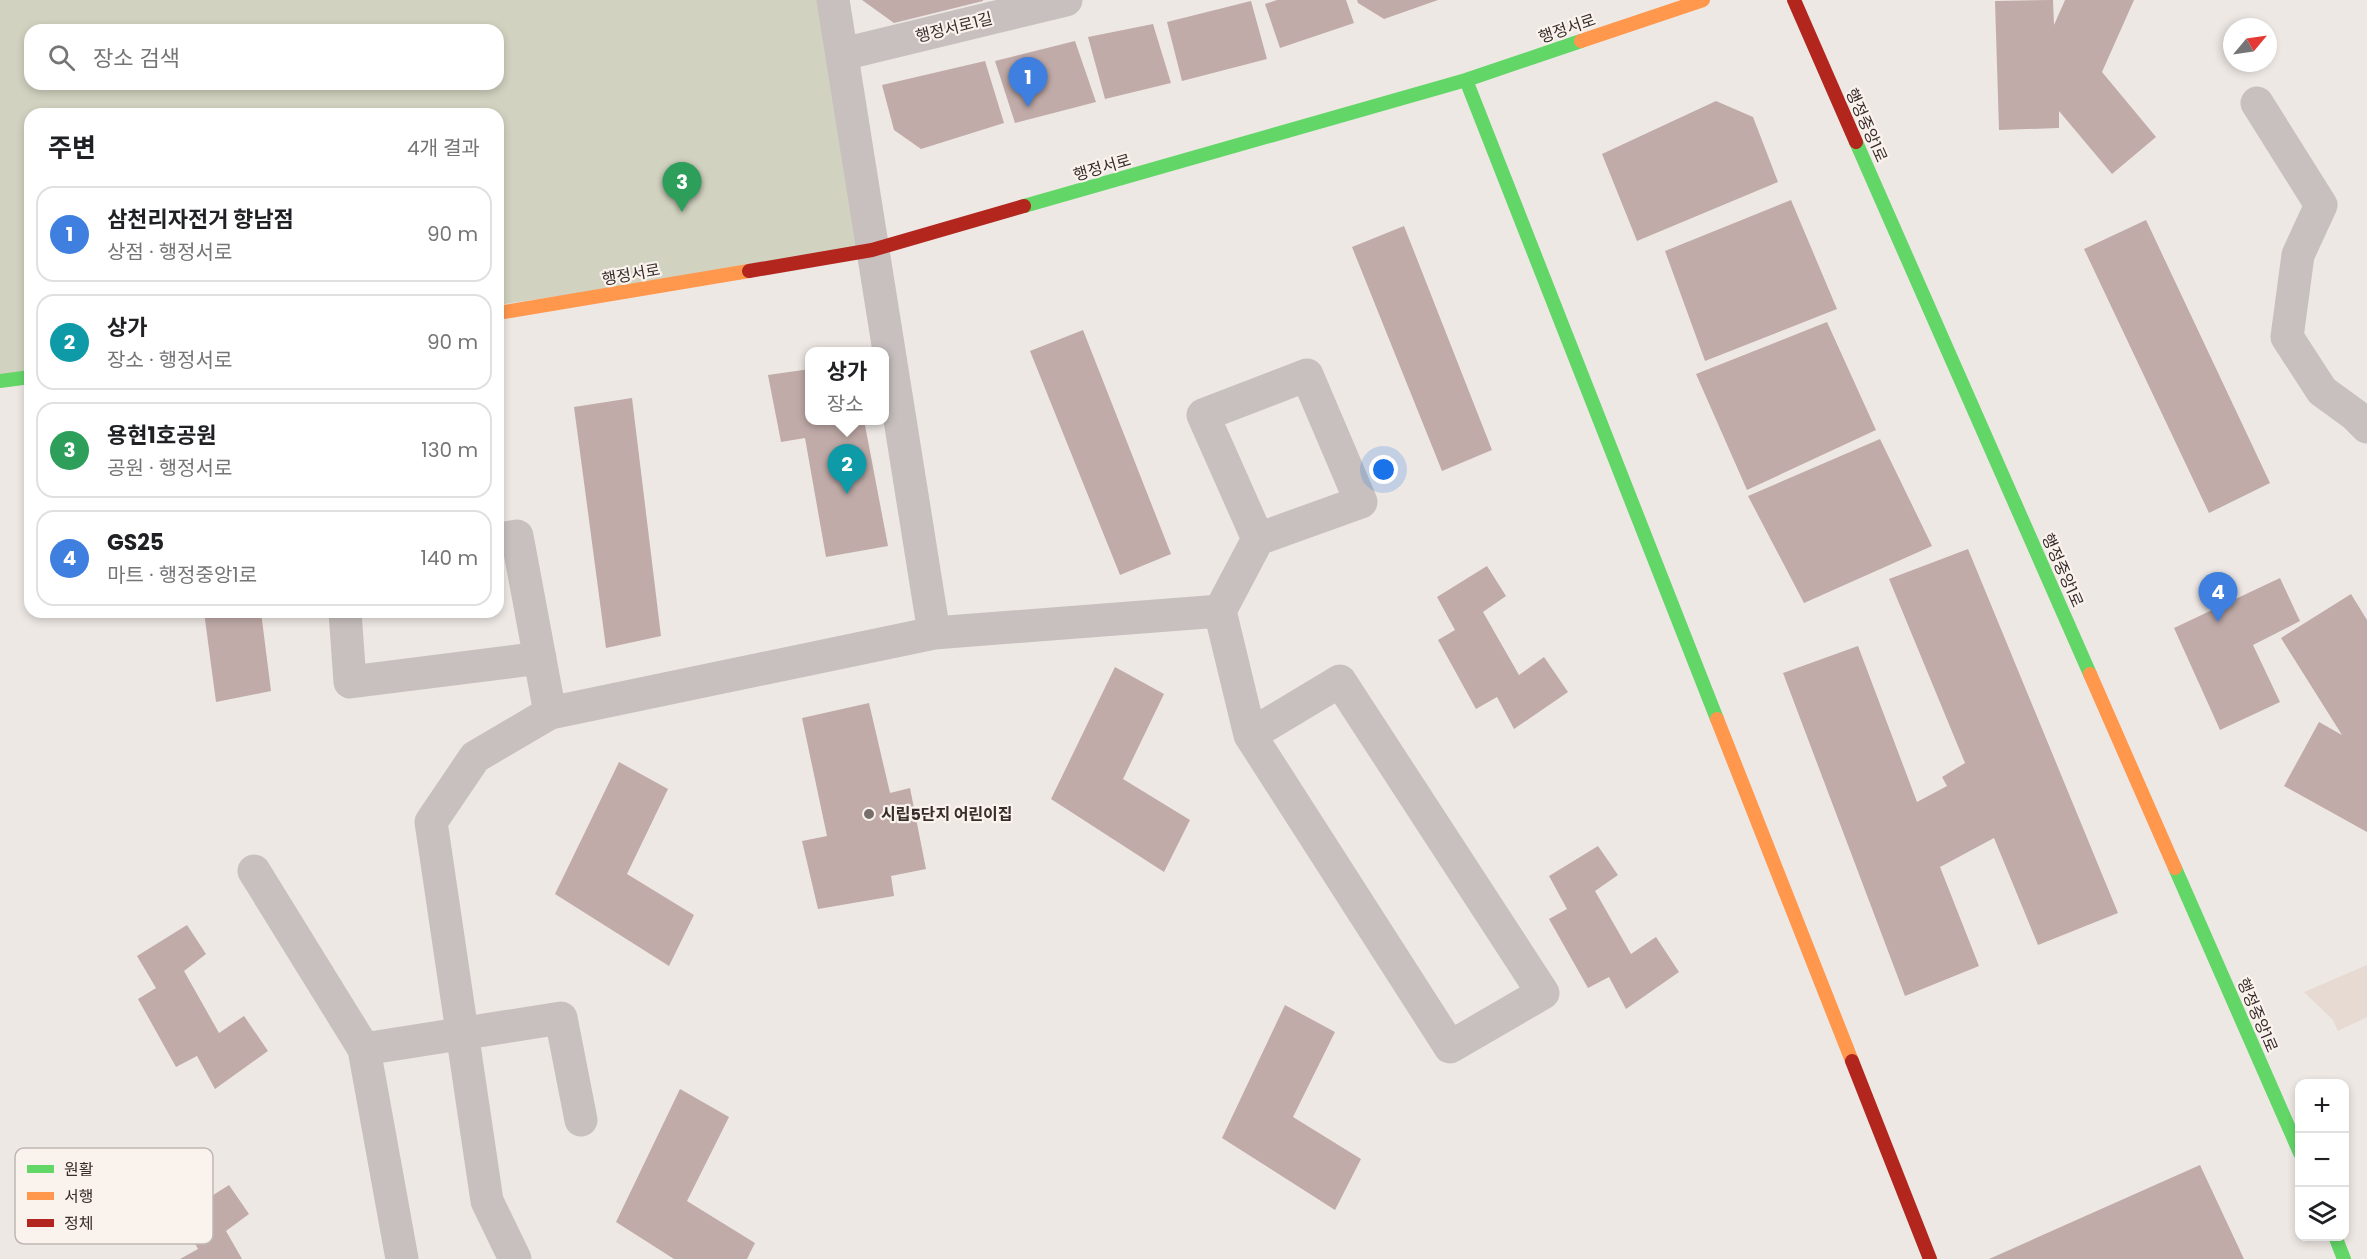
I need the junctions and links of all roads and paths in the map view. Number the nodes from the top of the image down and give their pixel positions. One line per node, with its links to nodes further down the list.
1 (833, 0): 5 (street)
2 (1066, 0): 5 (street, 행정서로1길)
3 (1703, 0): 6 (street, 행정서로)
4 (1794, 0): 27 (street, 행정중앙1로)
5 (843, 54): 8 (street)
6 (1466, 80): 8 (street, 행정서로); 31 (street)
7 (2257, 103): 14 (street)
8 (872, 250): 9 (street, 행정서로); 10 (street)
9 (504, 312)
10 (888, 347)
11 (889, 355): 19 (street)
12 (24, 378): 13 (street)
13 (0, 381)
14 (2367, 427)
15 (504, 538): 20 (street)
16 (1258, 539): 16 (street); 17 (street)
17 (1220, 612): 19 (street); 22 (street)
18 (345, 618): 20 (street)
19 (934, 633): 21 (street)
20 (540, 658): 21 (street)
21 (550, 712): 24 (street)
22 (1250, 735): 22 (street)
23 (254, 870): 25 (street)
24 (462, 1035): 25 (street); 26 (street); 30 (street)
25 (364, 1049): 29 (street)
26 (581, 1120)
27 (2295, 1142)
28 (2337, 1241): 32 (street)
29 (402, 1259)
30 (515, 1259)
31 (1930, 1259)
32 (2344, 1259)

